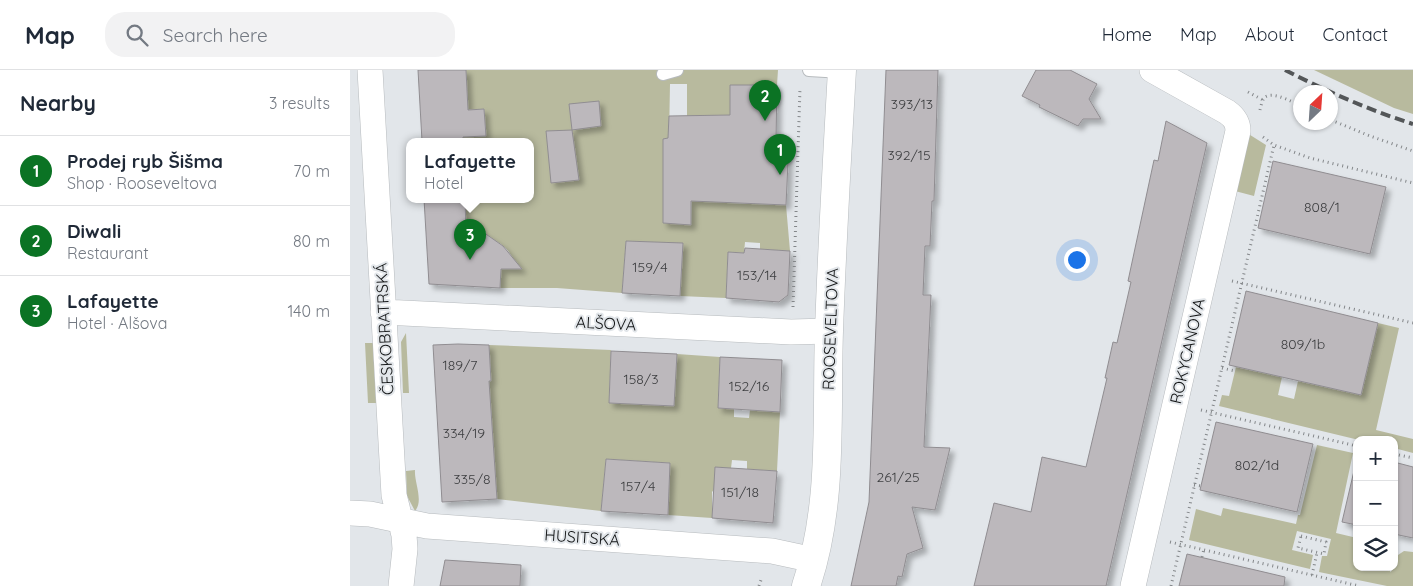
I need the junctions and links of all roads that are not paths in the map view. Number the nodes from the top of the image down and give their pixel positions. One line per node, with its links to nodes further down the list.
1 (370, 70): 7 (street, ČESKOBRATRSKÁ)
2 (677, 70): 5 (lane)
3 (1152, 70): 14 (street, ROKYCANOVA)
4 (842, 71): 6 (lane); 8 (street, ROOSEVELTOVA)
5 (663, 74)
6 (805, 75)
7 (383, 312): 8 (street, ALŠOVA); 10 (street, ČESKOBRATRSKÁ)
8 (829, 331): 11 (street, ROOSEVELTOVA)
9 (350, 512): 10 (street, HUSITSKÁ)
10 (399, 520): 11 (street, HUSITSKÁ); 12 (street, ČESKOBRATRSKÁ)
11 (814, 560): 13 (street, ROOSEVELTOVA)
12 (401, 586)
13 (806, 586)
14 (1133, 586)

